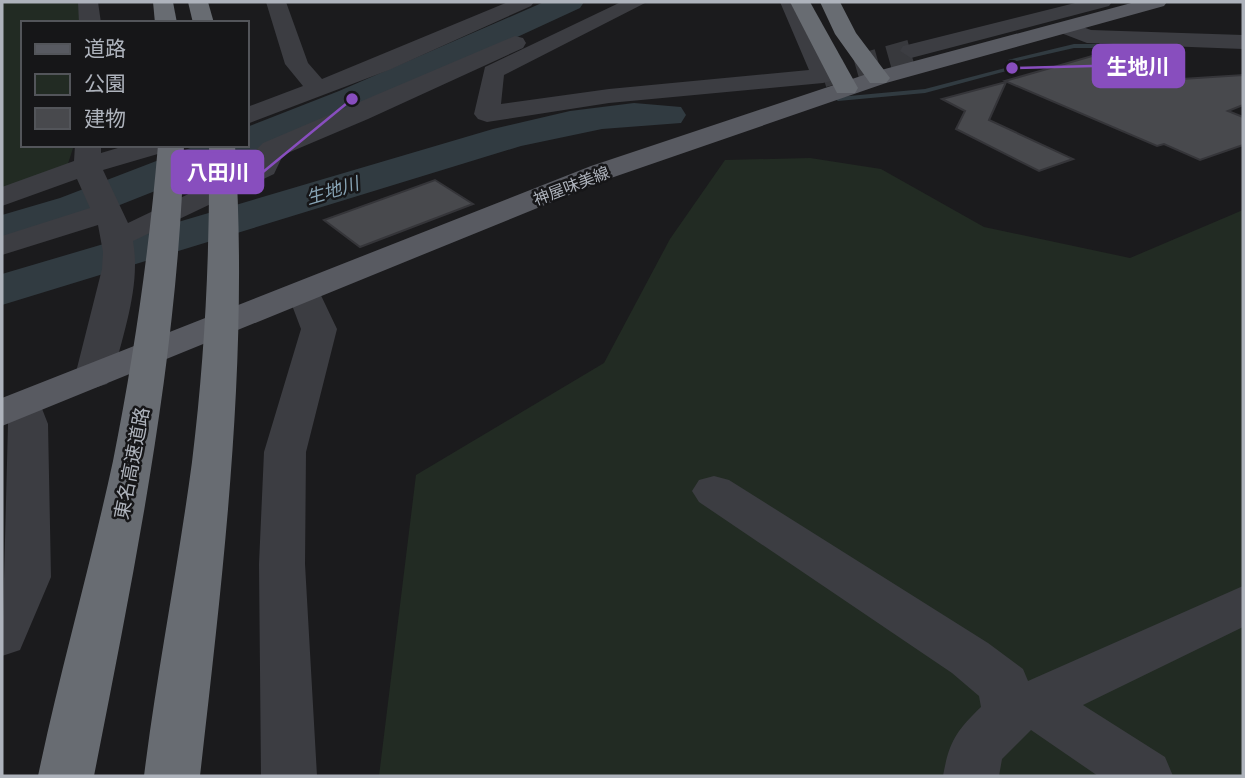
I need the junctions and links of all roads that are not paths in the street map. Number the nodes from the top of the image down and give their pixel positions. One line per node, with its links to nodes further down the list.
1 (88, 2): 13 (street)
2 (163, 2): 14 (highway)
3 (198, 2): 15 (highway)
4 (276, 2): 21 (street)
5 (524, 2): 21 (street)
6 (606, 2): 28 (street)
7 (637, 2): 8 (street)
8 (790, 2)
9 (800, 2): 20 (highway)
10 (830, 2): 19 (highway)
11 (1157, 2): 12 (main road, 神屋味美線)
12 (1111, 5): 16 (main road, 神屋味美線); 18 (street)
13 (90, 21)
14 (166, 21)
15 (203, 21)
16 (1069, 28): 17 (street); 19 (main road, 神屋味美線)
17 (1243, 42)
18 (911, 51)
19 (878, 78): 20 (main road, 神屋味美線)
20 (846, 88): 30 (main road, 神屋味美線)
21 (318, 90): 22 (street)
22 (248, 116)
23 (145, 147): 26 (street)
24 (171, 147): 37 (highway, 東名高速道路)
25 (222, 147): 38 (highway)
26 (87, 156): 27 (street); 28 (street)
27 (2, 197)
28 (111, 225): 29 (street); 31 (street)
29 (2, 247)
30 (304, 292): 31 (main road, 神屋味美線); 39 (street)
31 (94, 376): 32 (main road, 神屋味美線)
32 (12, 409): 35 (street)
33 (714, 491): 36 (street)
34 (1243, 605): 36 (street)
35 (2, 635)
36 (1021, 709): 40 (street); 41 (street)
37 (66, 776)
38 (172, 776)
39 (289, 776)
40 (971, 776)
41 (1145, 776)

